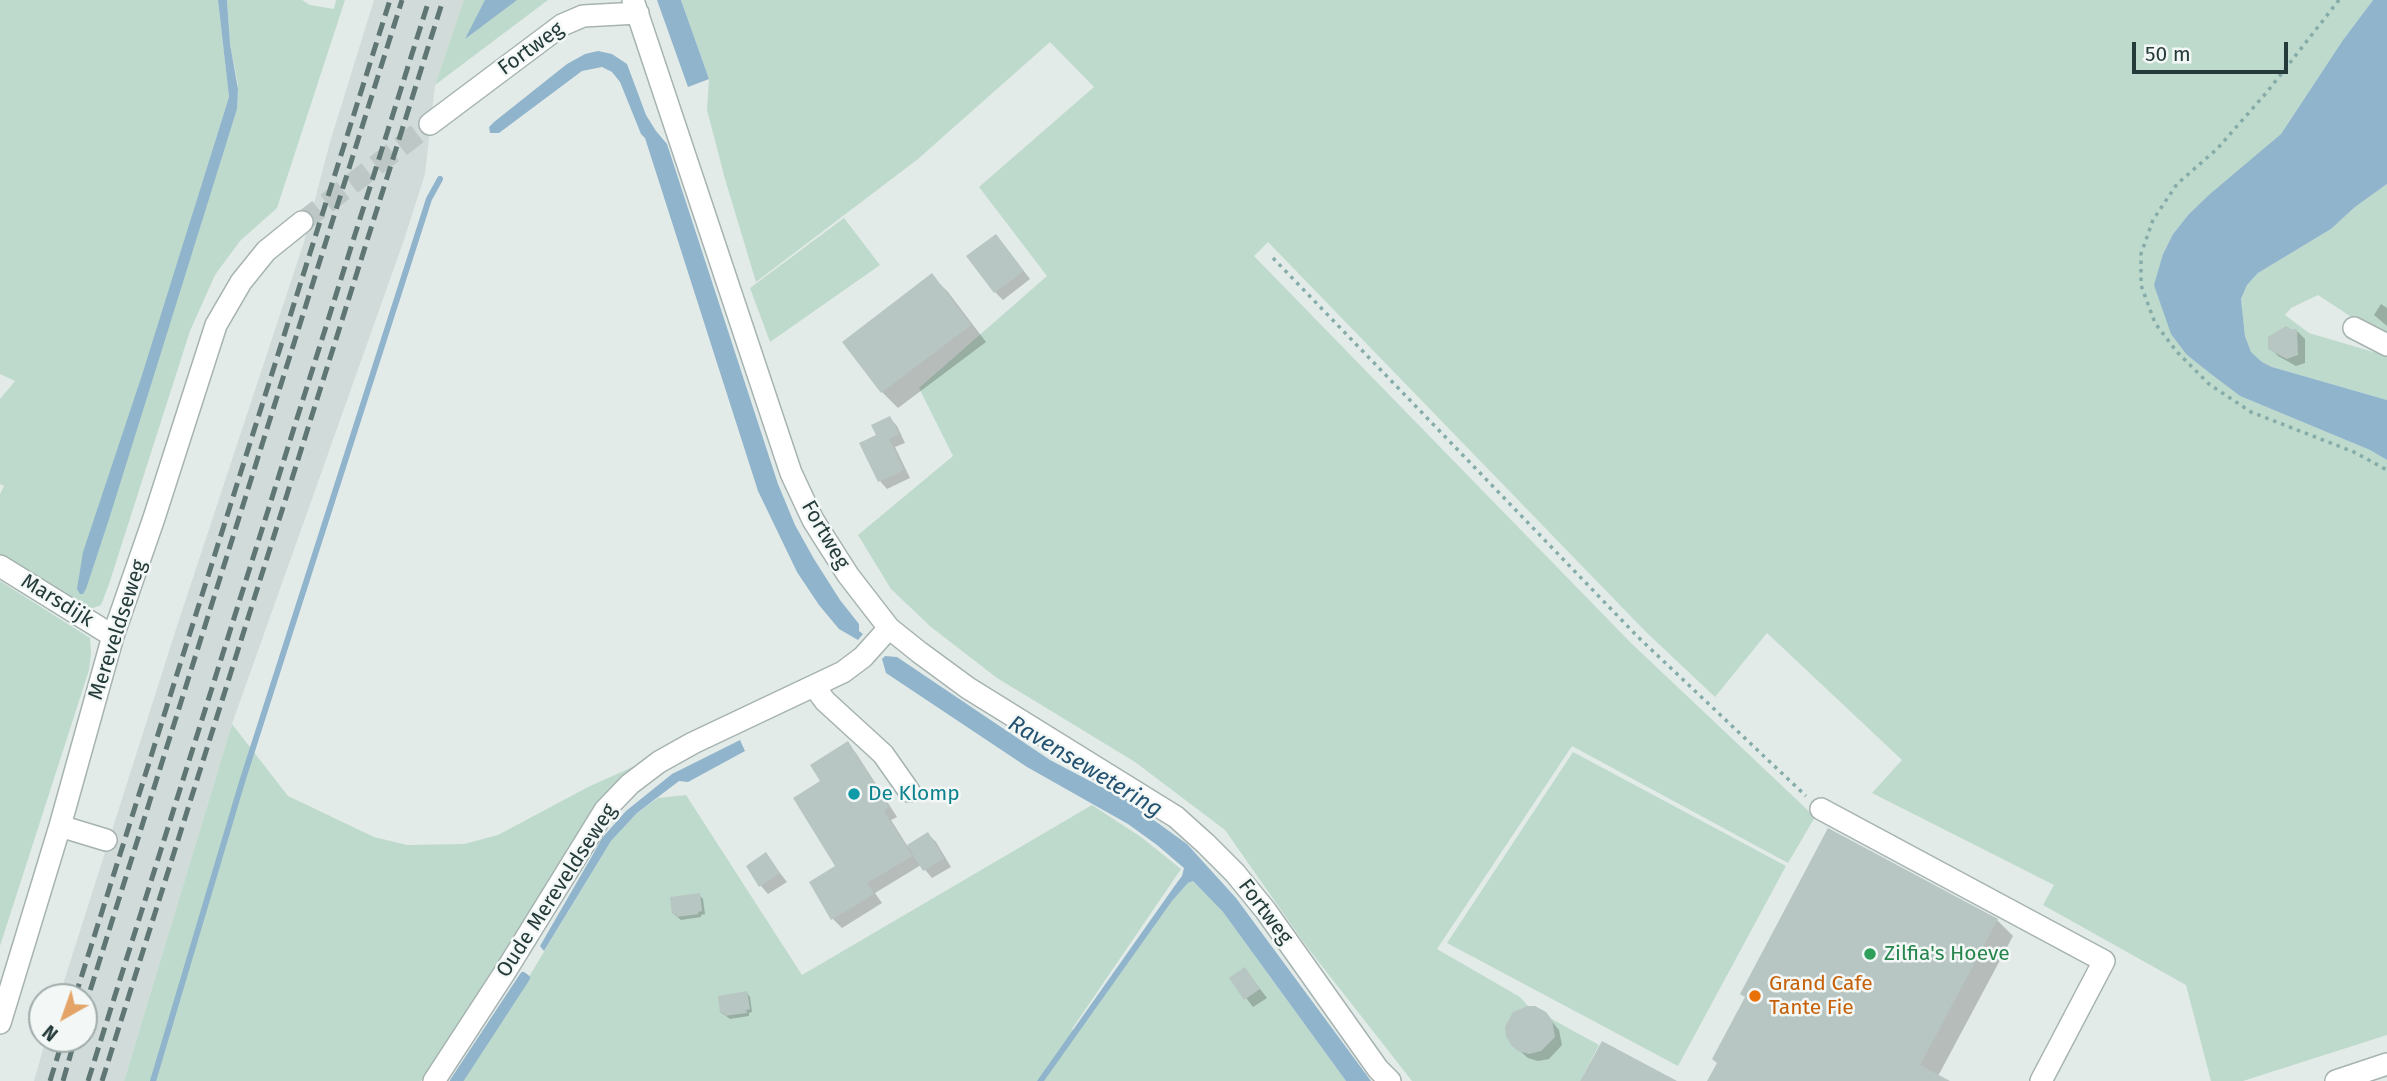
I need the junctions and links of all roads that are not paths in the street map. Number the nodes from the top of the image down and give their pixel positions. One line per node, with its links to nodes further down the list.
1 (636, 7): 2 (street, Fortweg); 7 (street, Fortweg)
2 (430, 124)
3 (302, 222): 8 (street, Mereveldseweg)
4 (2354, 328): 5 (street)
5 (2387, 345)
6 (0, 566): 8 (street, Marsdijk)
7 (889, 628): 9 (street, Oude Mereveldseweg); 17 (street, Fortweg)
8 (113, 636): 12 (street, Mereveldseweg)
9 (814, 685): 10 (street); 16 (street, Oude Mereveldseweg)
10 (909, 791)
11 (1821, 809): 18 (street)
12 (60, 827): 13 (street); 14 (street, Mereveldseweg)
13 (106, 840)
14 (0, 1023)
15 (2387, 1064): 19 (street)
16 (434, 1081)
17 (1390, 1081)
18 (2041, 1081)
19 (2336, 1081)

